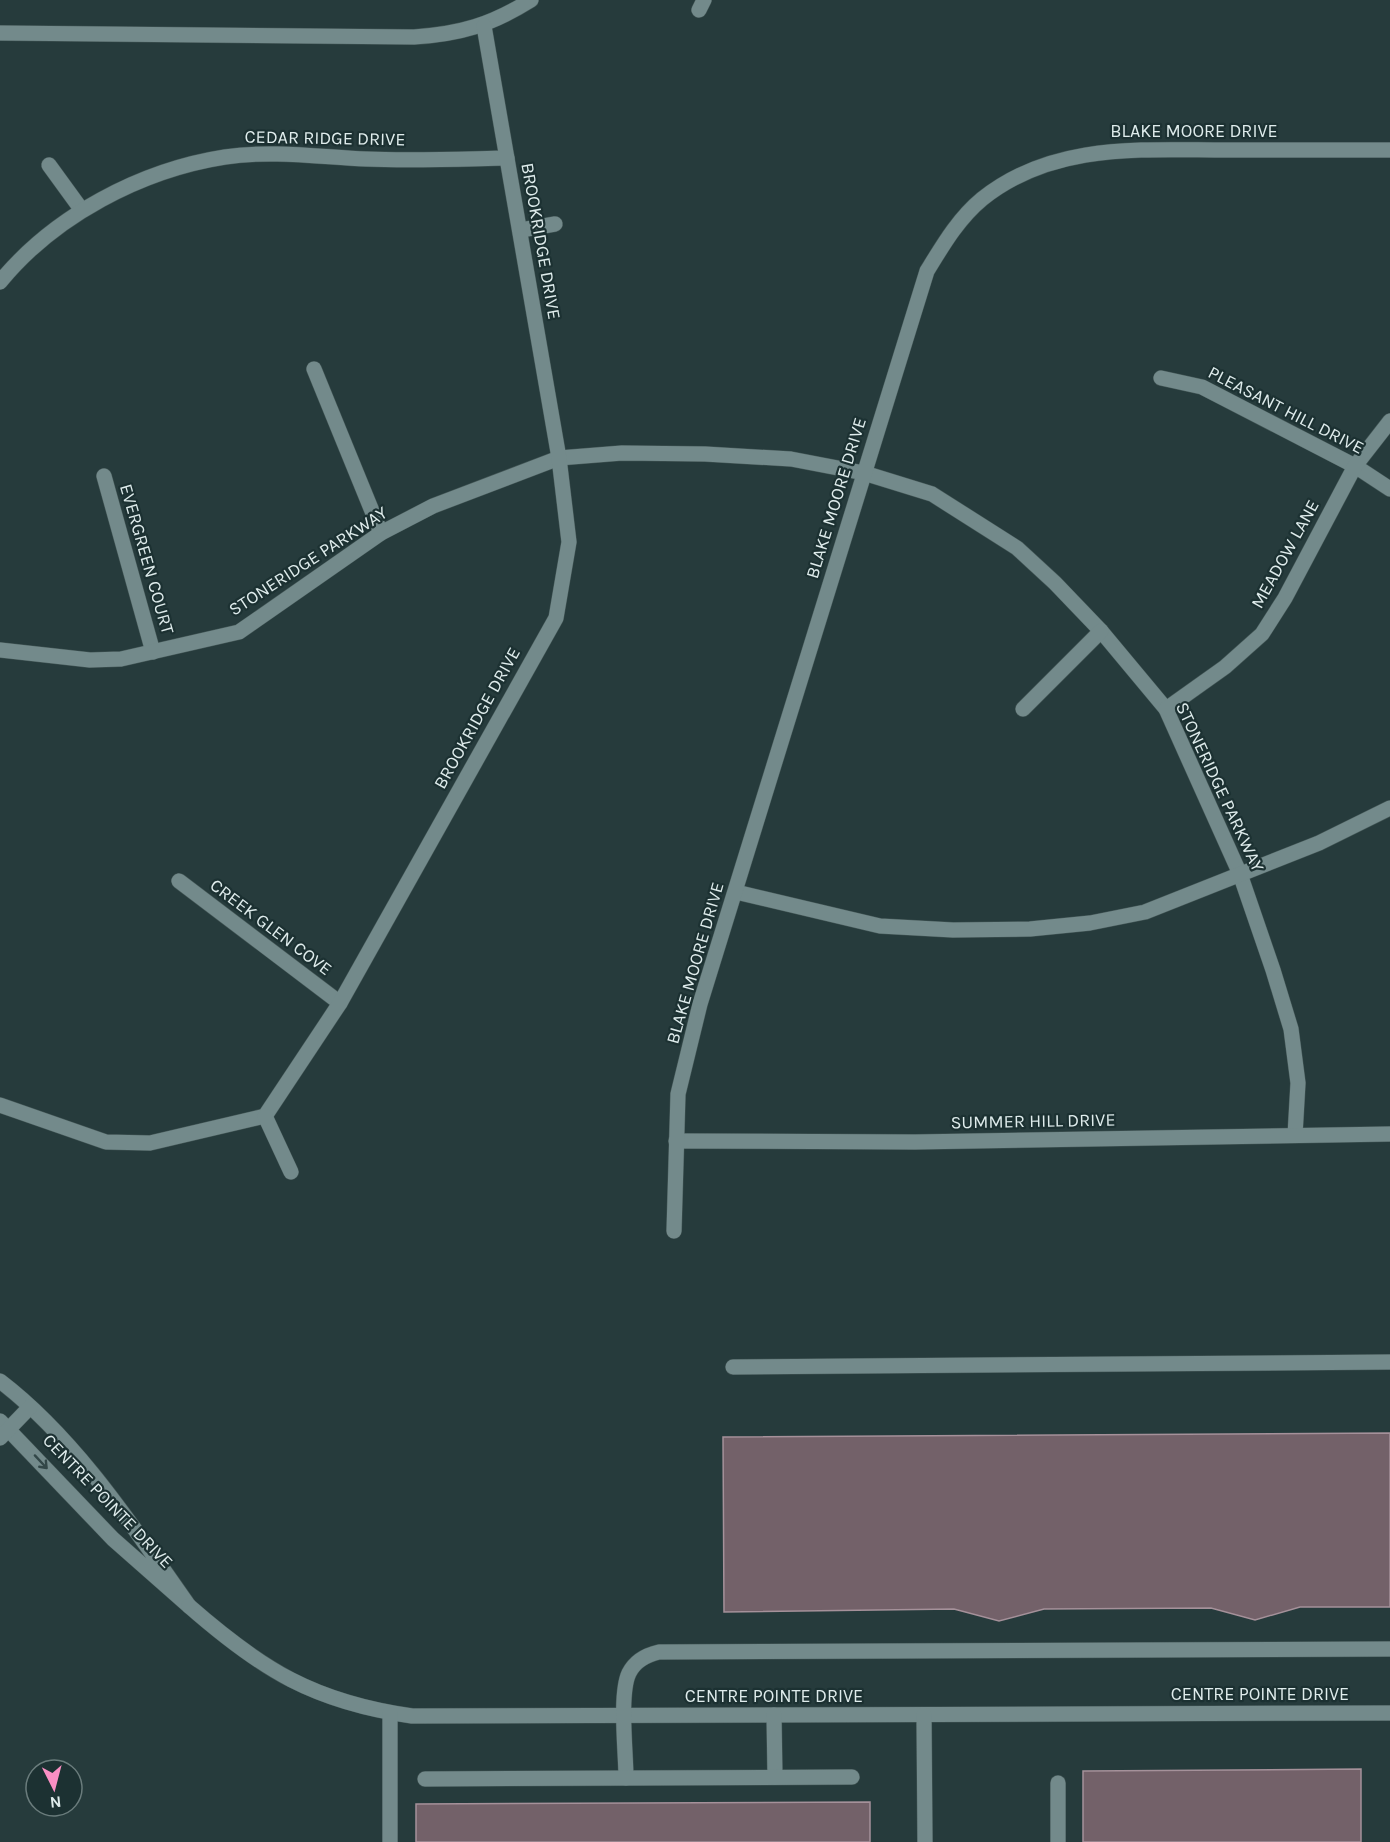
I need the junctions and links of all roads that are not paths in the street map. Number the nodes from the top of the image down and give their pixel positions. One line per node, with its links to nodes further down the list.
1 (531, 0): 2 (street)
2 (484, 26): 3 (street); 5 (street, BROOKRIDGE DRIVE)
3 (0, 33)
4 (1390, 150): 16 (street, BLAKE MOORE DRIVE)
5 (507, 158): 7 (street, CEDAR RIDGE DRIVE); 9 (street, BROOKRIDGE DRIVE)
6 (49, 165): 7 (street)
7 (81, 209): 10 (street, CEDAR RIDGE DRIVE)
8 (555, 224): 9 (street)
9 (521, 230): 14 (street, BROOKRIDGE DRIVE)
10 (0, 282)
11 (314, 369): 19 (street)
12 (1161, 378): 15 (street, PLEASANT HILL DRIVE)
13 (1390, 421): 15 (street, MEADOW LANE)
14 (559, 458): 16 (street, STONERIDGE PARKWAY); 19 (street, STONERIDGE PARKWAY); 29 (street, BROOKRIDGE DRIVE)
15 (1355, 466): 18 (street, PLEASANT HILL DRIVE); 24 (street, MEADOW LANE)
16 (864, 473): 20 (street, STONERIDGE PARKWAY); 28 (street, BLAKE MOORE DRIVE)
17 (104, 476): 22 (street, EVERGREEN COURT)
18 (1390, 489)
19 (381, 533): 22 (street, STONERIDGE PARKWAY)
20 (1101, 631): 23 (street); 24 (street, STONERIDGE PARKWAY)
21 (0, 650): 22 (street, STONERIDGE PARKWAY)
22 (153, 652)
23 (1023, 709)
24 (1166, 709): 26 (street, STONERIDGE PARKWAY)
25 (1390, 808): 26 (street)
26 (1240, 874): 28 (street); 33 (street, STONERIDGE PARKWAY)
27 (179, 881): 29 (street, CREEK GLEN COVE)
28 (736, 892): 34 (street, BLAKE MOORE DRIVE)
29 (340, 1003): 31 (street, BROOKRIDGE DRIVE)
30 (0, 1105): 31 (street)
31 (265, 1116): 35 (street)
32 (1390, 1134): 33 (street, SUMMER HILL DRIVE)
33 (1295, 1135): 34 (street, SUMMER HILL DRIVE)
34 (676, 1142): 36 (street, BLAKE MOORE DRIVE)
35 (291, 1172)
36 (674, 1231)
37 (1390, 1362): 38 (street)
38 (733, 1367)
39 (0, 1381): 40 (street, CENTRE POINTE DRIVE)
40 (30, 1407): 41 (street); 42 (street, CENTRE POINTE DRIVE)
41 (3, 1429): 42 (street, CENTRE POINTE DRIVE, one-way to 42)
42 (189, 1606): 44 (street, CENTRE POINTE DRIVE)
43 (1390, 1648): 47 (street)
44 (390, 1713): 47 (street, CENTRE POINTE DRIVE); 54 (street)
45 (1390, 1713): 46 (street, CENTRE POINTE DRIVE)
46 (924, 1715): 48 (street, CENTRE POINTE DRIVE); 55 (street)
47 (625, 1716): 48 (street, CENTRE POINTE DRIVE); 50 (street)
48 (774, 1716): 51 (street)
49 (852, 1777): 51 (street)
50 (626, 1778): 51 (street); 52 (street)
51 (775, 1778)
52 (425, 1779)
53 (1058, 1783): 56 (street)
54 (390, 1842)
55 (925, 1842)
56 (1058, 1842)

